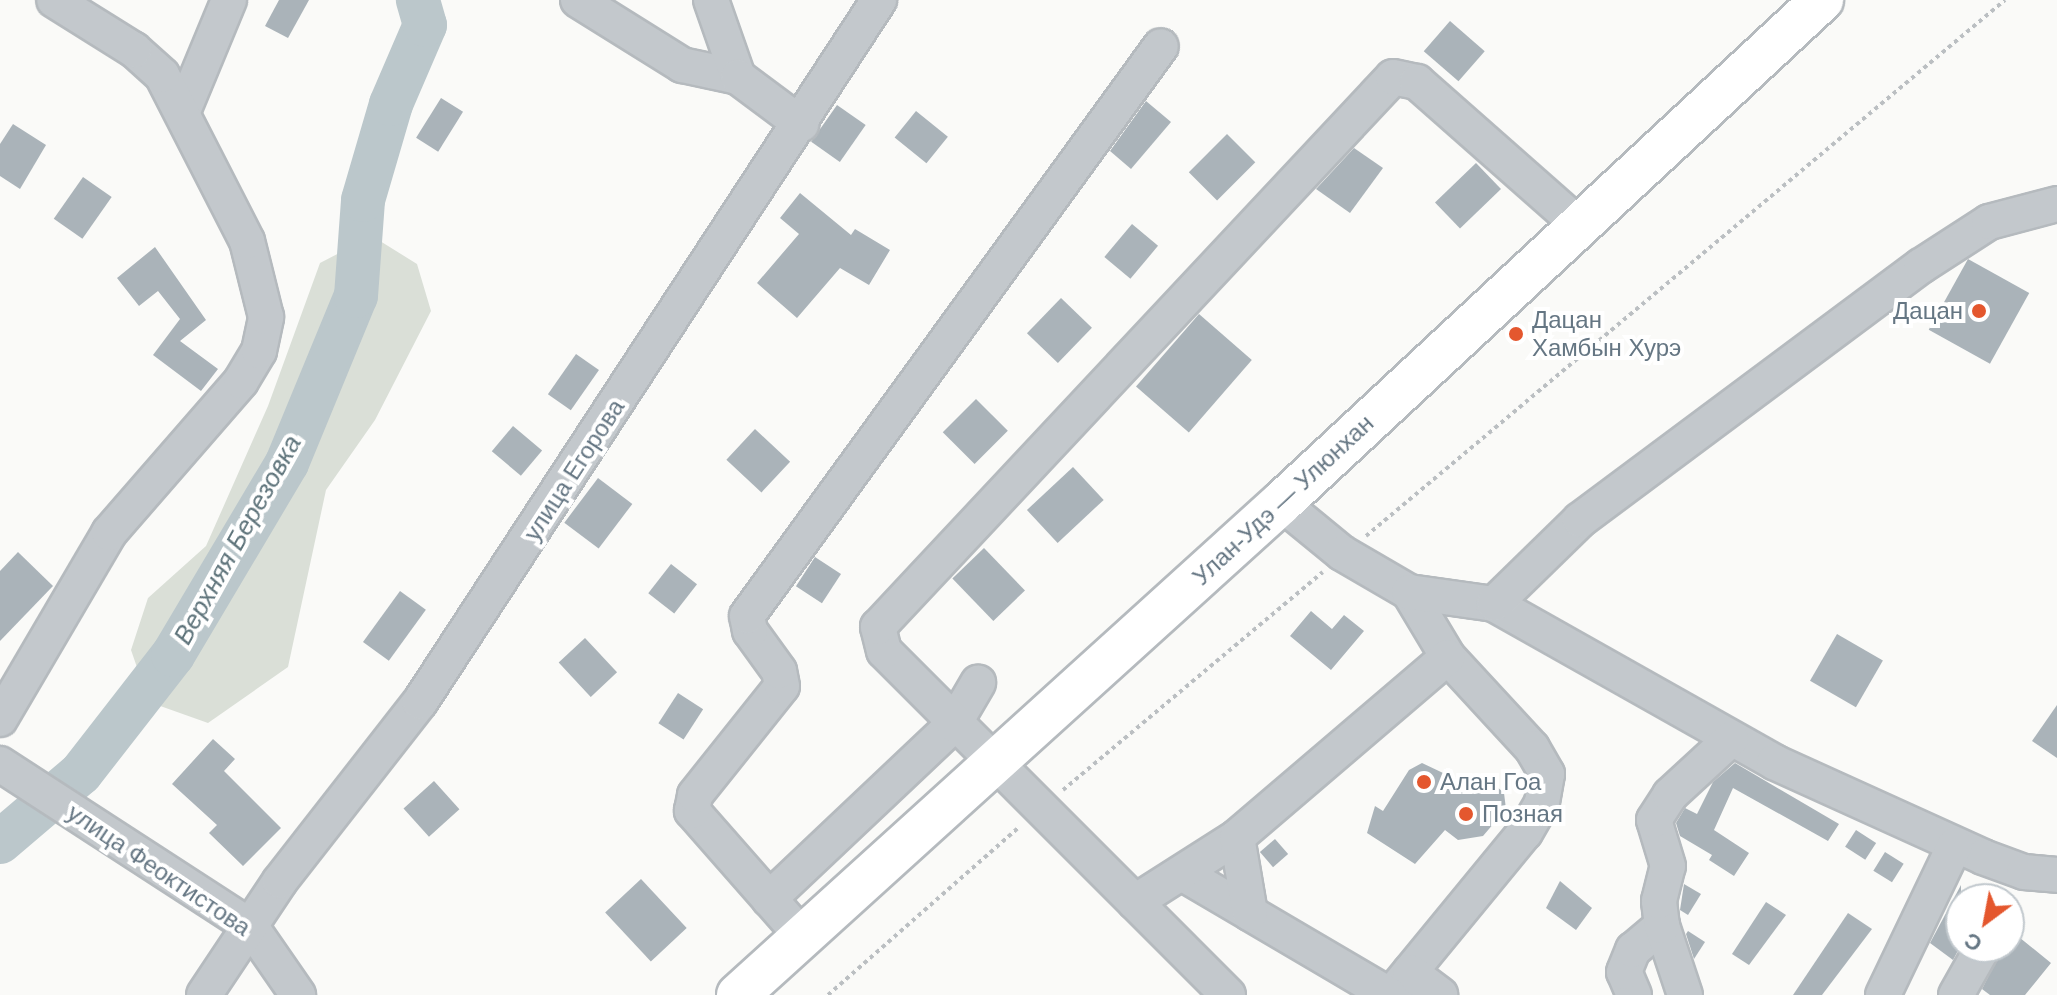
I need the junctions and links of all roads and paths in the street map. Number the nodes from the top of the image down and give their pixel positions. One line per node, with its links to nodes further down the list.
1 (54, 0): 10 (street)
2 (229, 0): 10 (street)
3 (578, 0): 9 (street)
4 (711, 0): 9 (street)
5 (879, 0): 11 (street, улица Егорова)
6 (1822, 0): 13 (main road, Улан-Удэ — Улюнхан)
7 (2005, 0): 15 (path)
8 (1161, 46): 30 (street)
9 (738, 77): 11 (street)
10 (183, 111): 20 (street)
11 (801, 124): 34 (street, улица Егорова)
12 (2057, 204): 17 (street)
13 (1578, 224): 14 (main road, Улан-Удэ — Улюнхан); 21 (street)
14 (1281, 503): 15 (street); 23 (main road, Улан-Удэ — Улюнхан)
15 (1344, 554): 16 (street); 25 (path)
16 (1409, 592): 17 (street); 18 (street)
17 (1494, 604): 22 (street)
18 (1448, 657): 26 (street); 37 (street)
19 (978, 683): 21 (street)
20 (0, 719)
21 (954, 724): 23 (street); 30 (street)
22 (1731, 739): 27 (street); 33 (street)
23 (995, 761): 25 (street); 35 (main road, Улан-Удэ — Улюнхан)
24 (0, 764): 34 (street, улица Феоктистова)
25 (1042, 808): 31 (street); 42 (path)
26 (1237, 837): 28 (street); 32 (street)
27 (1955, 845): 29 (street); 46 (street)
28 (1182, 873): 31 (street); 32 (street)
29 (2030, 882)
30 (769, 899): 35 (street)
31 (1135, 902): 43 (street)
32 (1250, 913): 37 (street)
33 (1662, 926): 38 (street); 45 (street)
34 (251, 927): 39 (street, улица Егорова); 40 (street, улица Феоктистова)
35 (802, 936): 41 (main road, Улан-Удэ — Улюнхан)
36 (1974, 963): 47 (street)
37 (1396, 987): 44 (street)
38 (1687, 993)
39 (204, 995)
40 (298, 995)
41 (738, 995)
42 (828, 995)
43 (1228, 995)
44 (1440, 995)
45 (1634, 995)
46 (1883, 995)
47 (1956, 995)

